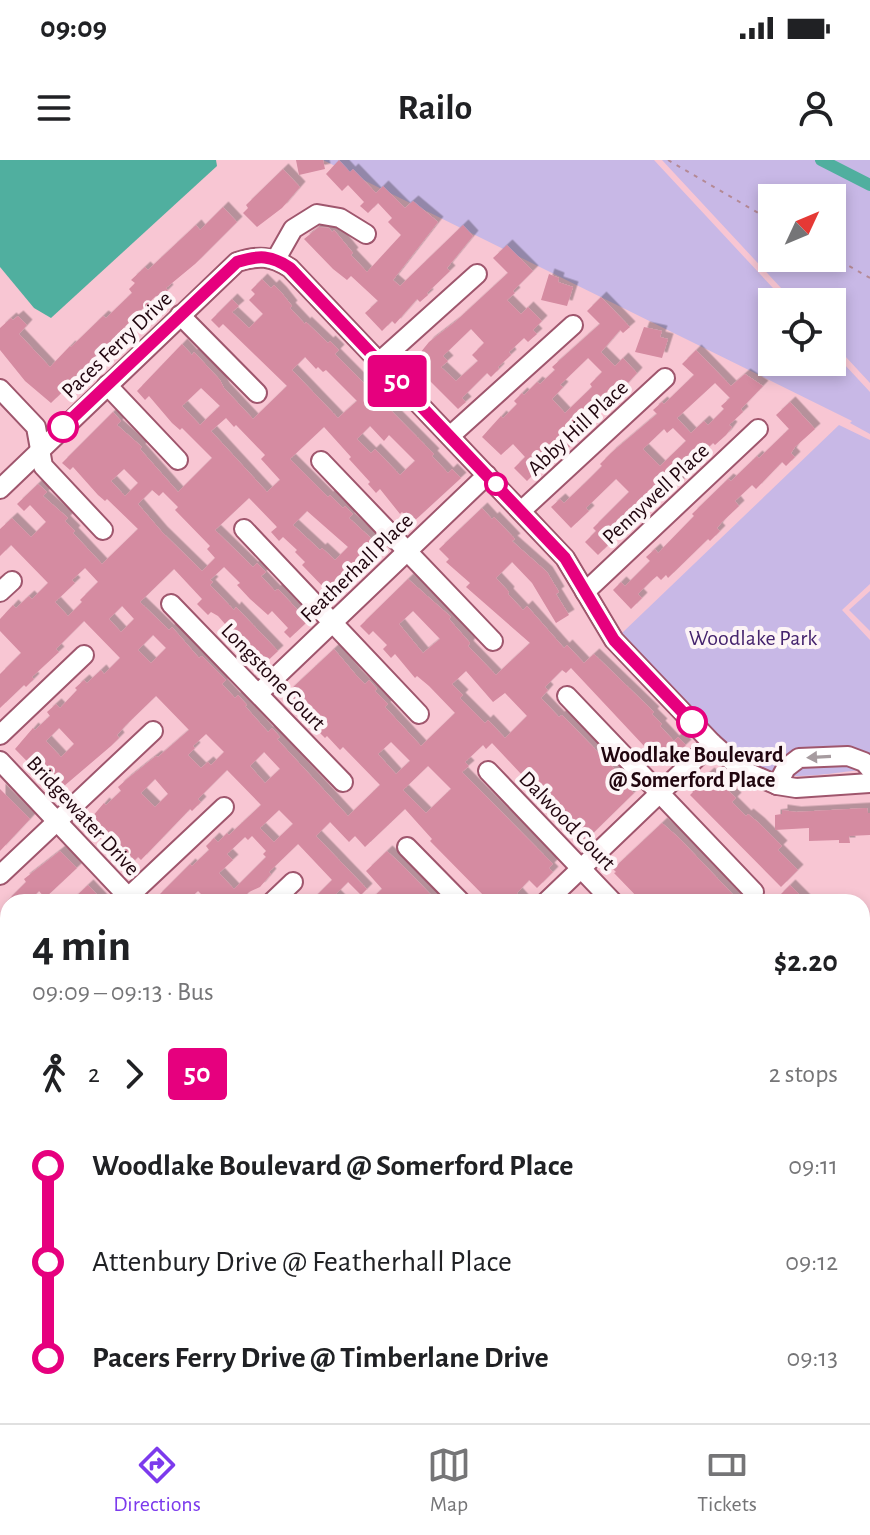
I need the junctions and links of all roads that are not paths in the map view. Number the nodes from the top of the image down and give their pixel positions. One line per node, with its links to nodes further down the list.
1 (366, 234): 2 (street)
2 (276, 259): 4 (street, Paces Ferry Drive); 6 (street)
3 (477, 274): 6 (street)
4 (180, 315): 8 (street, Paces Ferry Drive); 10 (street)
5 (573, 325): 12 (street)
6 (379, 362): 12 (street)
7 (665, 378): 18 (street, Abby Hill Place)
8 (107, 385): 13 (street, Paces Ferry Drive); 14 (street)
9 (0, 389): 13 (street)
10 (257, 393)
11 (758, 429): 22 (street, Pennywell Place)
12 (450, 436): 16 (street)
13 (41, 449): 17 (street, Paces Ferry Drive); 20 (street)
14 (178, 460)
15 (321, 461): 21 (street)
16 (487, 475): 18 (street); 21 (street, Featherhall Place)
17 (0, 489)
18 (521, 511): 22 (street)
19 (244, 529): 24 (street)
20 (103, 530)
21 (406, 552): 24 (street, Featherhall Place); 25 (street)
22 (585, 592): 32 (street)
23 (171, 604): 27 (street, Longstone Court)
24 (332, 623): 27 (street, Featherhall Place); 29 (street)
25 (493, 641)
26 (84, 655): 31 (street)
27 (259, 693): 36 (street, Longstone Court)
28 (567, 696): 39 (street)
29 (419, 714)
30 (153, 731): 41 (street)
31 (0, 735)
32 (712, 743): 38 (street); 39 (street)
33 (0, 761): 41 (street, Bridgewater Drive)
34 (870, 769): 38 (street, one-way to 38)
35 (488, 771): 43 (street, Dalwood Court)
36 (343, 782)
37 (870, 783): 38 (street)
38 (777, 785)
39 (660, 793): 43 (street); 46 (street)
40 (224, 807): 48 (street)
41 (57, 821): 44 (street); 47 (street, Bridgewater Drive)
42 (407, 847): 50 (street)
43 (581, 868): 51 (street); 52 (street, Dalwood Court)
44 (0, 875)
45 (293, 882): 49 (street)
46 (754, 892)
47 (123, 894)
48 (134, 894)
49 (280, 894)
50 (453, 894)
51 (554, 894)
52 (605, 894)

